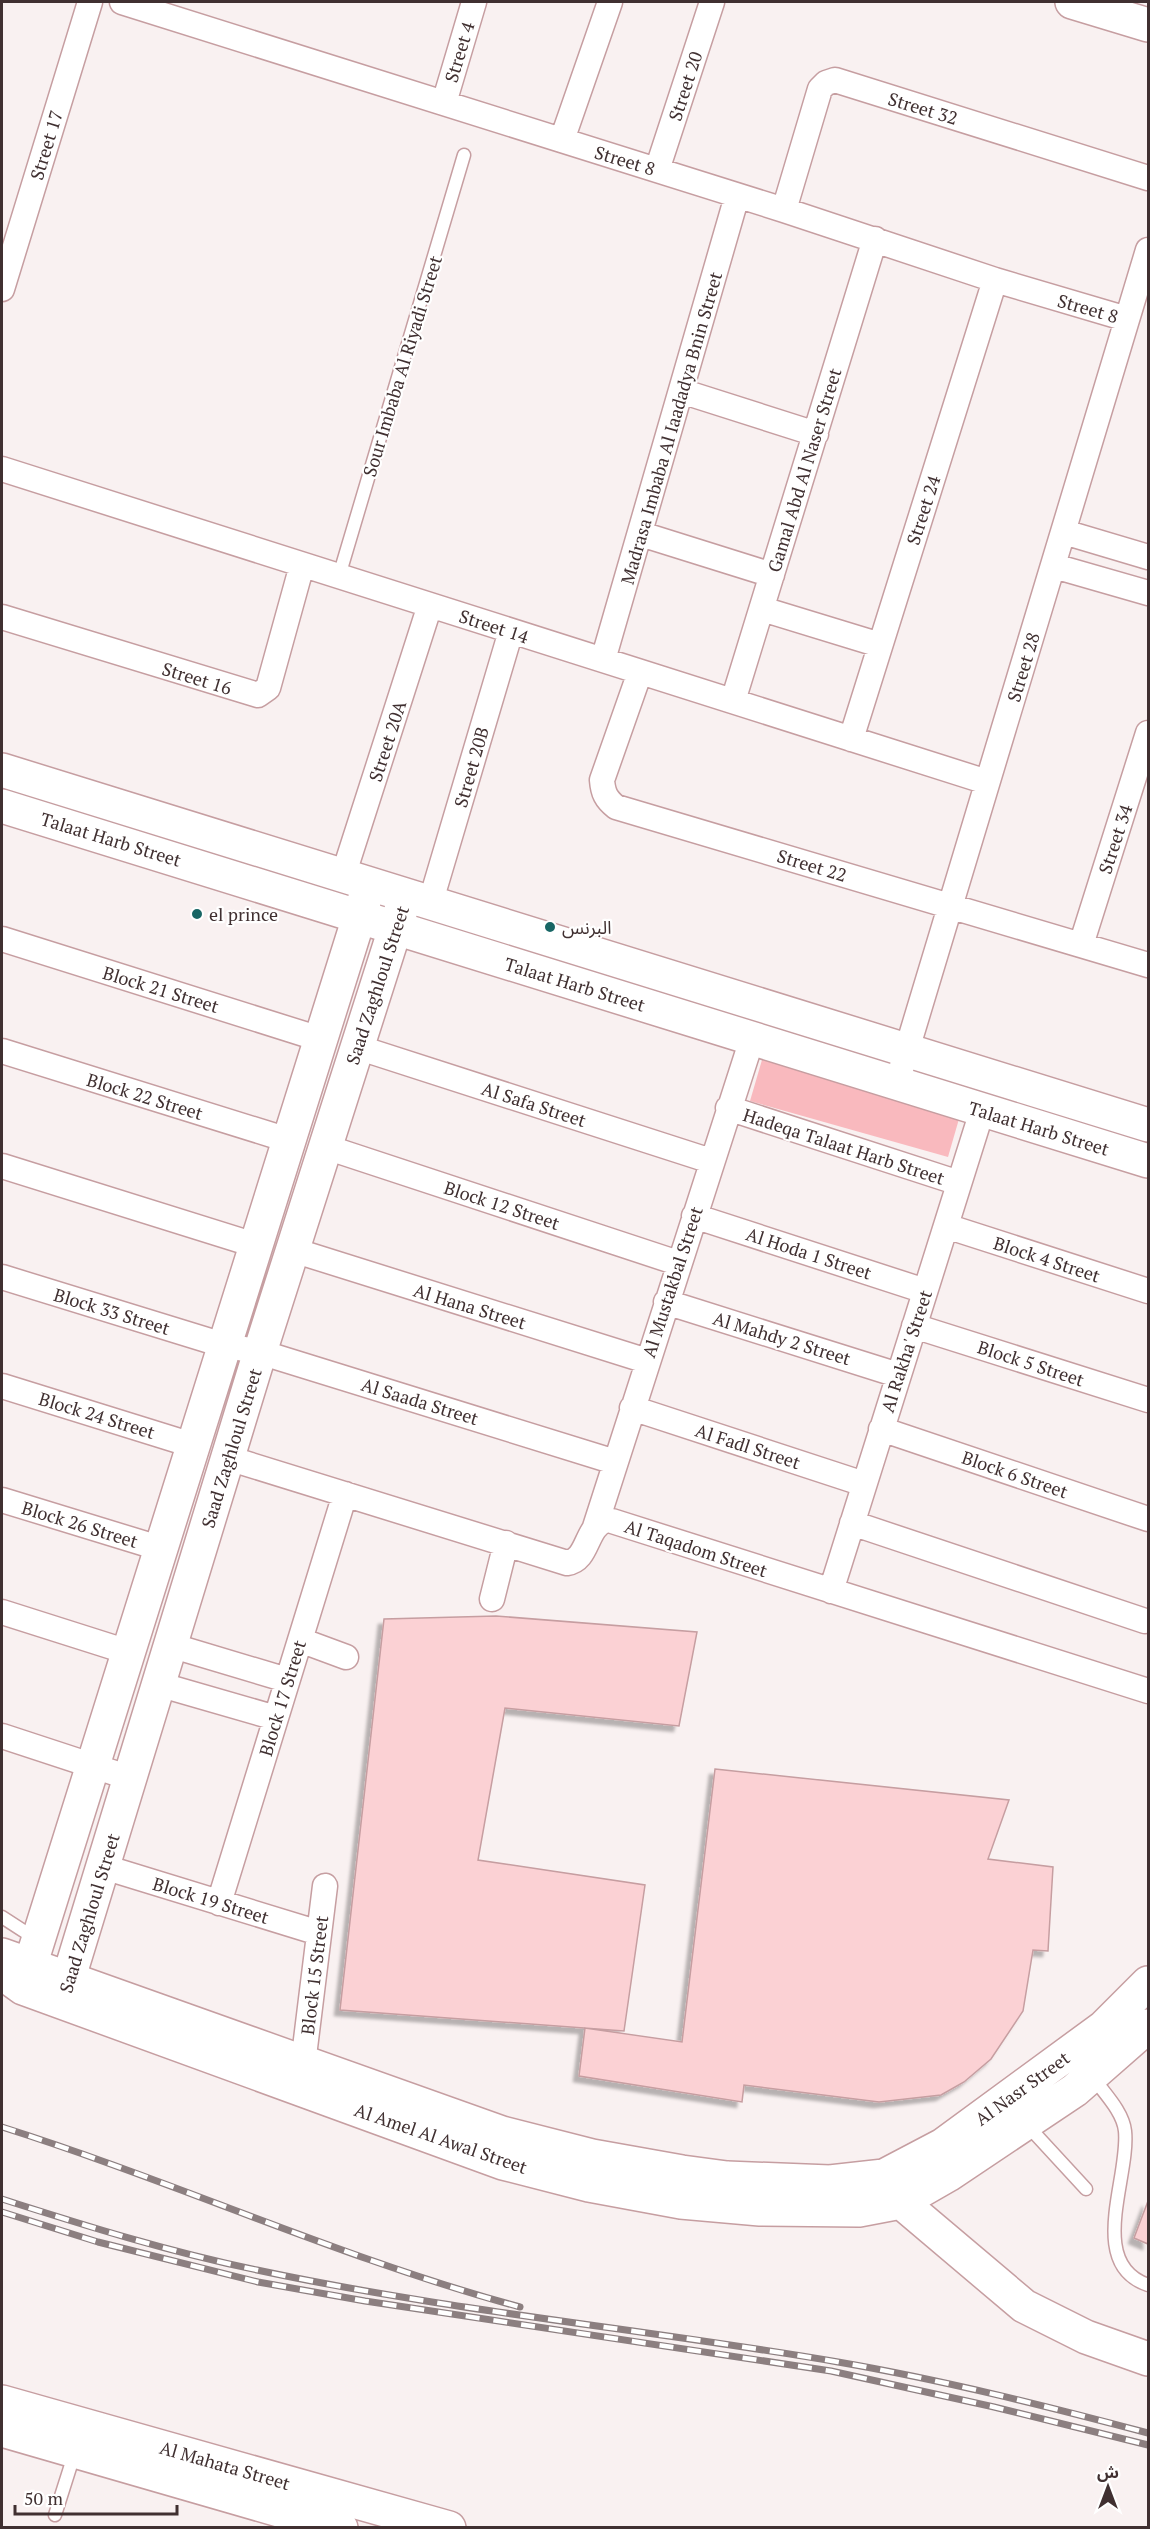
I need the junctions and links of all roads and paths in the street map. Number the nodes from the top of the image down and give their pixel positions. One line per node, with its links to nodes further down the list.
1 (90, 2): 18 (street, Street 17)
2 (122, 2): 8 (street, Street 8)
3 (474, 2): 8 (street, Street 4)
4 (610, 2): 9 (street)
5 (712, 2): 11 (street, Street 20)
6 (1072, 2): 7 (street)
7 (1149, 25)
8 (444, 103): 9 (street, Street 8)
9 (562, 140): 11 (street, Street 8)
10 (464, 155): 29 (lane, Sour Imbaba Al Riyadi Street)
11 (657, 170): 13 (street, Street 8)
12 (1149, 178): 14 (street, Street 32)
13 (737, 196): 14 (street, Street 8); 20 (street, Madrasa Imbaba Al Iaadadya Bnin Street)
14 (784, 210): 15 (street, Street 8)
15 (875, 239): 17 (street, Street 8); 21 (street, Gamal Abd Al Naser Street)
16 (1149, 250): 19 (street, Street 28)
17 (995, 280): 19 (street, Street 8); 35 (street, Street 24)
18 (2, 289)
19 (1127, 319): 23 (street, Street 28)
20 (681, 391): 21 (street); 24 (street, Madrasa Imbaba Al Iaadadya Bnin Street)
21 (816, 434): 28 (street, Gamal Abd Al Naser Street)
22 (2, 469): 26 (street, Street 14)
23 (1064, 532): 25 (street); 27 (street, Street 28)
24 (641, 534): 28 (street); 36 (street, Madrasa Imbaba Al Iaadadya Bnin Street)
25 (1149, 556)
26 (302, 565): 29 (street, Street 14); 33 (street, Street 16)
27 (1054, 566): 30 (street); 42 (street, Street 28)
28 (772, 575): 32 (street, Gamal Abd Al Naser Street)
29 (339, 576): 31 (street, Street 14)
30 (1149, 593)
31 (430, 605): 34 (street, Street 14); 45 (street, Street 20A)
32 (762, 609): 35 (street); 38 (street, Gamal Abd Al Naser Street)
33 (2, 617)
34 (511, 631): 36 (street, Street 14); 46 (street, Street 20B)
35 (880, 645): 40 (street, Street 24)
36 (603, 660): 37 (street, Street 14)
37 (640, 672): 38 (street, Street 14); 47 (street, Street 22)
38 (734, 701): 40 (street, Street 14)
39 (1149, 733): 43 (street, Street 34)
40 (851, 739): 42 (street, Street 14)
41 (2, 770): 45 (street, Talaat Harb Street)
42 (987, 782): 47 (street, Street 28)
43 (1140, 788): 51 (street, Street 34)
44 (2, 806): 48 (street, Talaat Harb Street)
45 (356, 880): 46 (street, Talaat Harb Street); 48 (street, Saad Zaghloul Street)
46 (418, 900): 49 (street, Saad Zaghloul Street); 56 (street, Talaat Harb Street)
47 (950, 906): 51 (street, Street 22); 56 (street, Street 28)
48 (359, 916): 49 (street, Talaat Harb Street); 53 (street, Saad Zaghloul Street)
49 (395, 927): 54 (street, Talaat Harb Street); 55 (street, Saad Zaghloul Street)
50 (2, 939): 53 (street, Block 21 Street)
51 (1081, 945): 52 (street, Street 22)
52 (1149, 965)
53 (320, 1039): 62 (street, Saad Zaghloul Street)
54 (752, 1039): 58 (street, Talaat Harb Street); 59 (street, Al Mustakbal Street)
55 (357, 1047): 63 (street, Saad Zaghloul Street); 64 (street, Al Safa Street)
56 (907, 1049): 58 (street, Street 28); 61 (street, Talaat Harb Street)
57 (2, 1051): 62 (street, Block 22 Street)
58 (897, 1083): 60 (street, Talaat Harb Street)
59 (729, 1108): 64 (street, Al Mustakbal Street); 67 (street, Hadeqa Talaat Harb Street)
60 (982, 1111): 65 (street, Talaat Harb Street); 67 (street, Al Rakha' Street)
61 (1149, 1125)
62 (288, 1140): 70 (street, Saad Zaghloul Street)
63 (326, 1148): 71 (street, Saad Zaghloul Street); 72 (street, Block 12 Street)
64 (711, 1161): 68 (street, Al Mustakbal Street)
65 (1149, 1161)
66 (2, 1166): 70 (street)
67 (959, 1183): 69 (street, Al Rakha' Street)
68 (694, 1216): 72 (street, Al Mustakbal Street); 74 (street, Al Hoda 1 Street)
69 (946, 1226): 74 (street, Al Rakha' Street); 75 (street, Block 4 Street)
70 (255, 1245): 78 (street, Saad Zaghloul Street)
71 (293, 1250): 79 (street, Saad Zaghloul Street); 80 (street, Al Hana Street)
72 (678, 1263): 76 (street, Al Mustakbal Street)
73 (2, 1277): 78 (street, Block 33 Street)
74 (925, 1291): 77 (street, Al Rakha' Street)
75 (1149, 1291)
76 (666, 1302): 80 (street, Al Mustakbal Street); 81 (street, Al Mahdy 2 Street)
77 (914, 1326): 81 (street, Al Rakha' Street); 83 (street, Block 5 Street)
78 (223, 1345): 79 (street, Al Saada Street); 86 (street, Saad Zaghloul Street)
79 (260, 1352): 87 (street, Saad Zaghloul Street); 88 (street, Al Saada Street)
80 (647, 1361): 84 (street, Al Mustakbal Street)
81 (898, 1375): 85 (street, Al Rakha' Street)
82 (2, 1386): 86 (street, Block 24 Street)
83 (1149, 1400)
84 (632, 1408): 88 (street, Al Mustakbal Street); 89 (street, Al Fadl Street)
85 (881, 1429): 89 (street, Al Rakha' Street); 92 (street, Block 6 Street)
86 (192, 1445): 96 (street, Saad Zaghloul Street)
87 (228, 1458): 90 (street); 102 (street, Saad Zaghloul Street)
88 (615, 1461): 94 (street, Al Mustakbal Street)
89 (864, 1484): 93 (street, Al Rakha' Street)
90 (345, 1494): 95 (street); 101 (street, Block 17 Street)
91 (2, 1500): 96 (street, Block 26 Street)
92 (1149, 1519)
93 (852, 1523): 97 (street, Al Rakha' Street); 100 (street)
94 (595, 1527): 95 (street); 97 (street, Al Taqadom Street)
95 (506, 1544): 98 (street)
96 (159, 1548): 103 (street, Saad Zaghloul Street)
97 (831, 1591): 107 (street, Al Taqadom Street)
98 (492, 1599)
99 (2, 1612): 103 (street)
100 (1145, 1621)
101 (300, 1640): 104 (street); 105 (street, Block 17 Street)
102 (170, 1645): 105 (street); 106 (street, Saad Zaghloul Street)
103 (128, 1652): 110 (street, Saad Zaghloul Street)
104 (346, 1657)
105 (287, 1680): 108 (street, Block 17 Street)
106 (158, 1684): 108 (street); 111 (street, Saad Zaghloul Street)
107 (1149, 1691)
108 (276, 1718): 114 (street, Block 17 Street)
109 (2, 1736): 110 (street)
110 (92, 1766): 111 (street); 117 (street, Saad Zaghloul Street)
111 (130, 1778): 112 (street, Saad Zaghloul Street)
112 (104, 1867): 114 (street, Block 19 Street); 119 (street, Saad Zaghloul Street)
113 (325, 1886): 116 (street, Block 15 Street)
114 (219, 1903): 116 (street, Block 19 Street)
115 (2, 1917): 117 (lane)
116 (319, 1933): 121 (street, Block 15 Street)
117 (19, 1964): 119 (street, Al Amel Al Awal Street)
118 (1149, 1983): 124 (street, Al Nasr Street)
119 (65, 1991): 121 (street, Al Amel Al Awal Street); 124 (street, Al Amel Al Awal Street)
120 (1149, 2026): 122 (street, Al Nasr Street)
121 (303, 2064): 124 (street, Al Amel Al Awal Street)
122 (1092, 2075): 123 (street, Al Nasr Street); 126 (lane)
123 (1026, 2124): 124 (street, Al Nasr Street); 125 (lane)
124 (893, 2189): 127 (street)
125 (1086, 2189)
126 (1149, 2285)
127 (1149, 2359)
128 (2, 2402): 133 (street, Al Mahata Street)
129 (2, 2430): 130 (street, Al Mahata Street)
130 (76, 2451): 131 (lane); 132 (street, Al Mahata Street)
131 (55, 2515)
132 (341, 2528)
133 (449, 2528)

